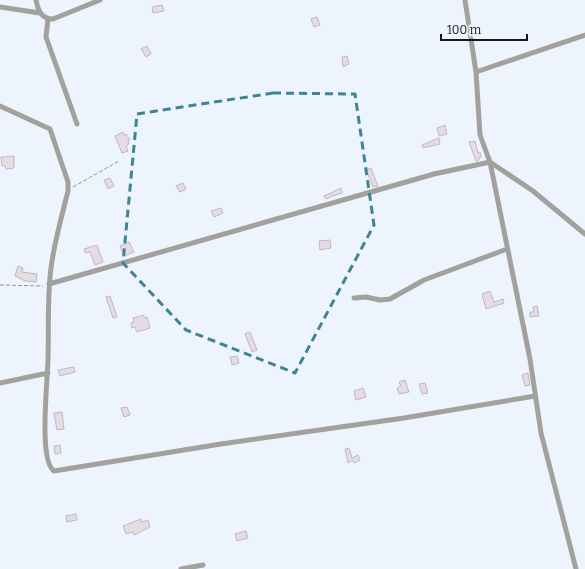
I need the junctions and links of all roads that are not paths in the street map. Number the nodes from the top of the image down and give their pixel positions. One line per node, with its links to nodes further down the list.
1 (36, 0): 5 (street)
2 (100, 0): 6 (street)
3 (465, 0): 8 (street)
4 (0, 7): 5 (street)
5 (40, 14): 6 (street)
6 (48, 19): 10 (street)
7 (585, 35): 8 (street)
8 (476, 72): 11 (street)
9 (0, 106): 14 (street)
10 (77, 124)
11 (490, 162): 12 (street); 13 (street); 14 (street)
12 (585, 234)
13 (507, 249): 15 (street); 18 (street)
14 (49, 284): 16 (street)
15 (354, 298)
16 (48, 373): 17 (street); 18 (street)
17 (0, 383)
18 (534, 396): 21 (street)
19 (203, 565): 20 (street)
20 (181, 569)
21 (576, 569)

